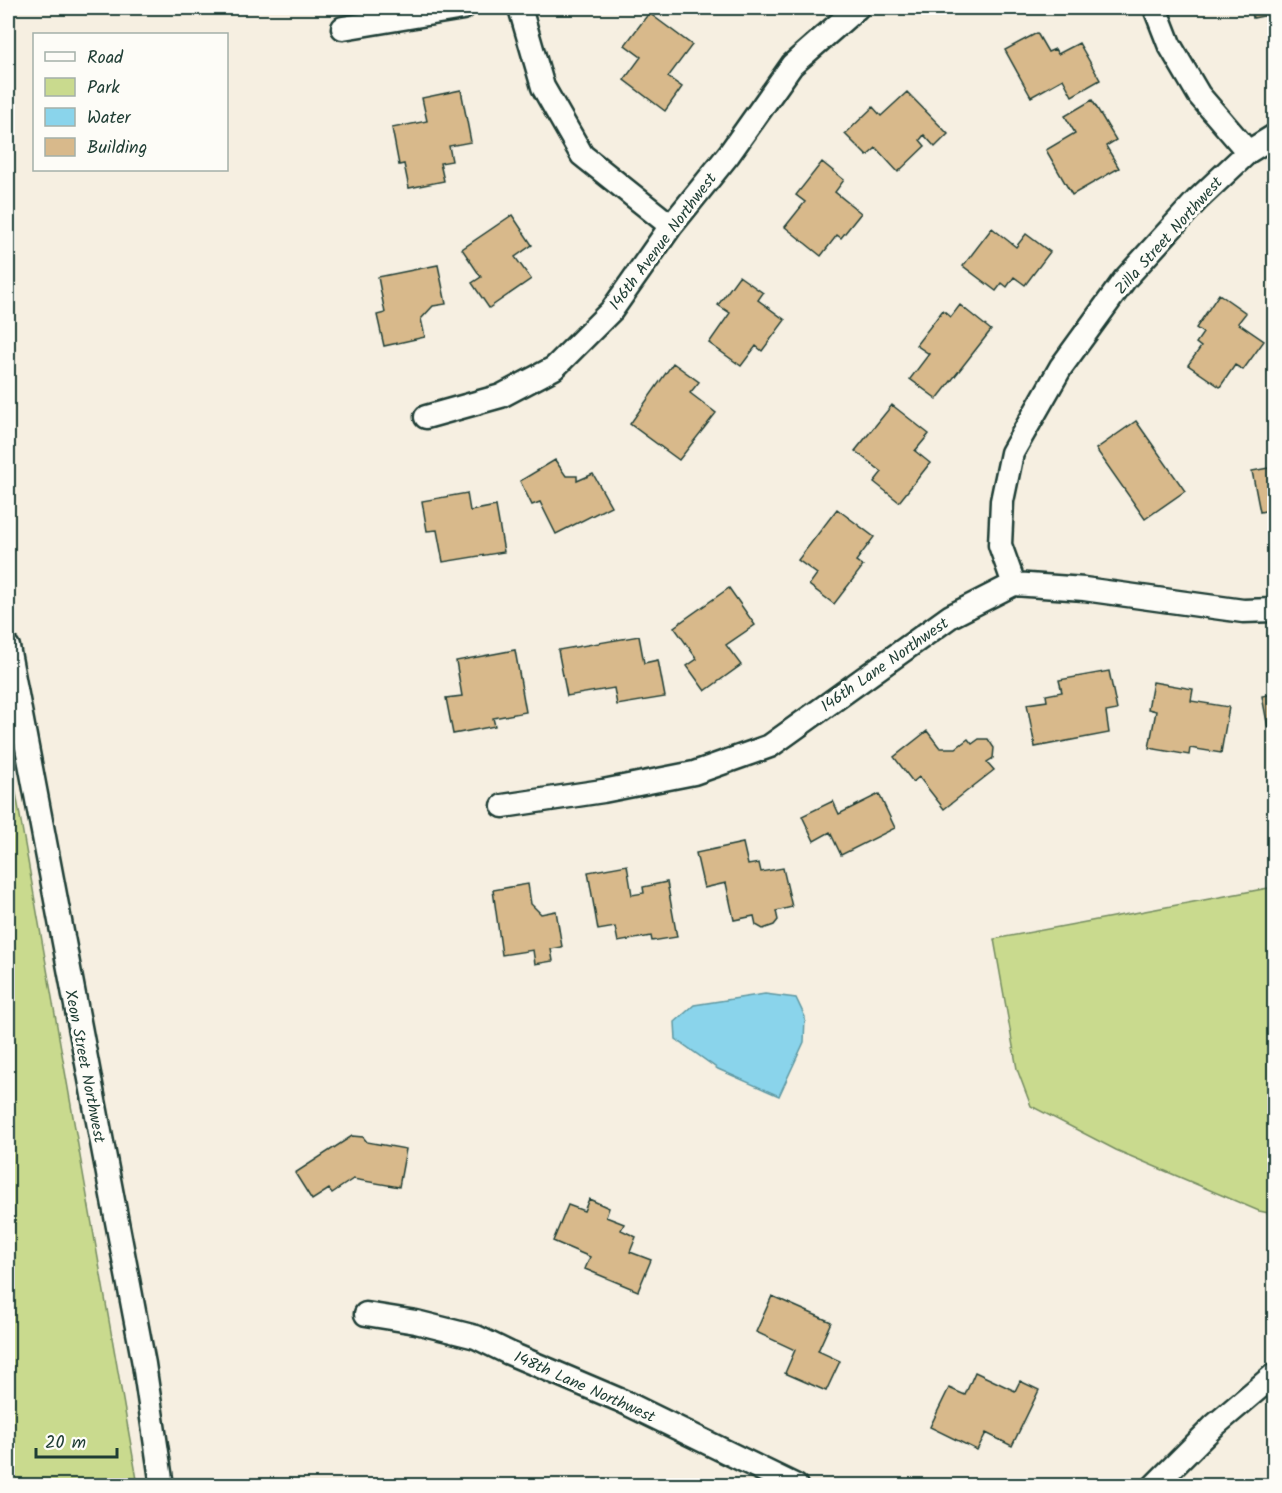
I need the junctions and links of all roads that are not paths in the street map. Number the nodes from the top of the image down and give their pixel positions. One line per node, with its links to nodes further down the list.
1 (463, 8): 5 (street)
2 (519, 8): 8 (street)
3 (857, 8): 8 (street, 146th Avenue Northwest)
4 (1155, 8): 7 (street)
5 (343, 28)
6 (1275, 136): 7 (street)
7 (1248, 152): 10 (street, Zilla Street Northwest)
8 (671, 226): 9 (street, 146th Avenue Northwest)
9 (426, 417)
10 (1014, 584): 11 (street); 13 (street, 146th Lane Northwest)
11 (1275, 610)
12 (8, 647): 16 (street, Xeon Street Northwest)
13 (503, 806)
14 (366, 1314): 17 (street, 148th Lane Northwest)
15 (1275, 1375): 18 (street)
16 (162, 1485)
17 (796, 1485)
18 (1154, 1485)

